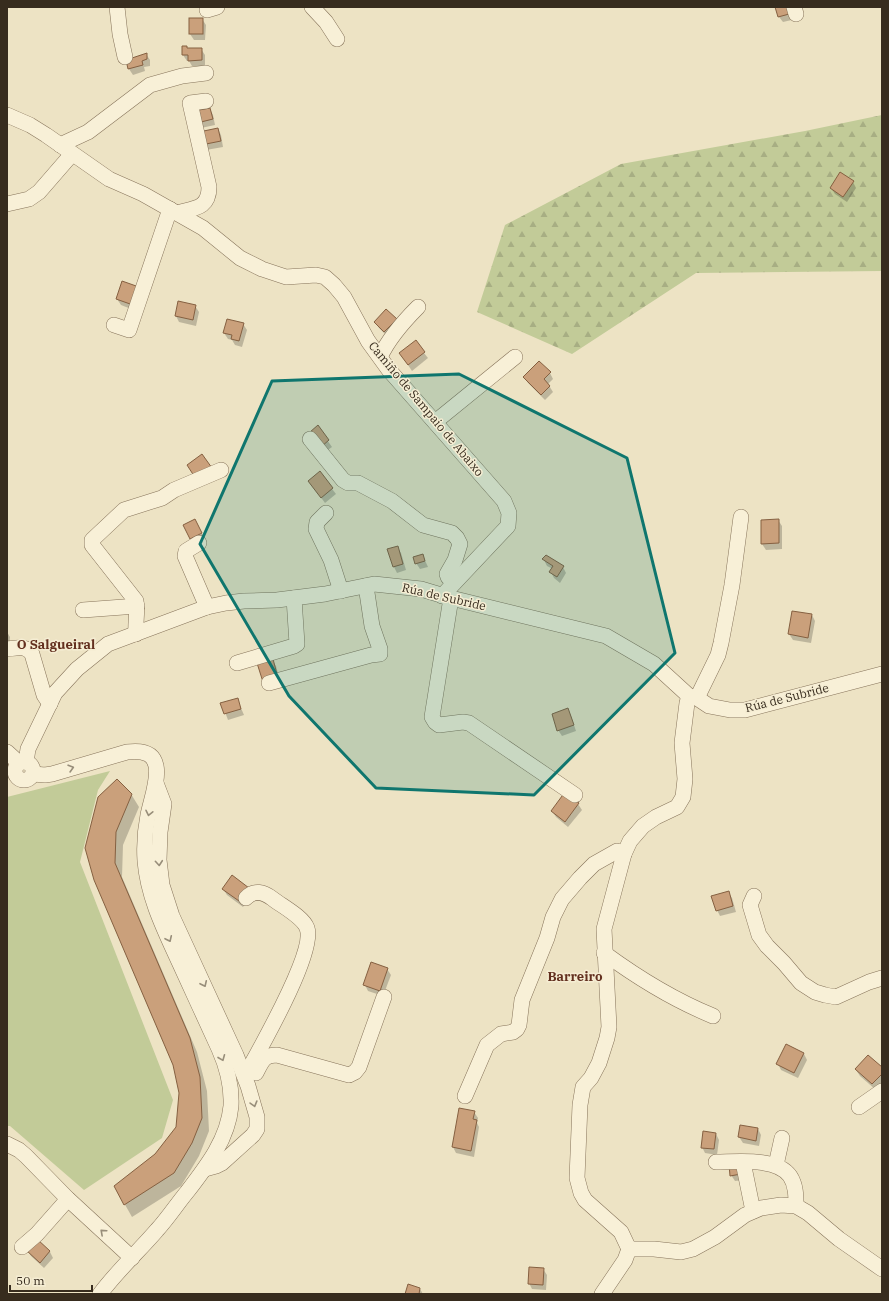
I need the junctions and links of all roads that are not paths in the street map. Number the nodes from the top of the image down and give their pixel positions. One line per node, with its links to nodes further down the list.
1 (118, 7): 4 (street)
2 (312, 7): 3 (street)
3 (338, 38)
4 (125, 57)
5 (206, 73): 8 (street)
6 (206, 101): 10 (street)
7 (7, 115): 8 (street, Camiño de Sampaio de Abaixo)
8 (66, 150): 9 (street); 10 (street, Camiño de Sampaio de Abaixo)
9 (7, 204)
10 (173, 211): 12 (street); 13 (street, Camiño de Sampaio de Abaixo)
11 (418, 307): 13 (street)
12 (114, 325)
13 (380, 357): 15 (street, Camiño de Sampaio de Abaixo)
14 (515, 357): 15 (street)
15 (435, 422): 21 (street, Camiño de Sampaio de Abaixo)
16 (310, 439): 21 (street)
17 (221, 470): 26 (street)
18 (326, 513): 23 (street)
19 (741, 517): 34 (street)
20 (199, 543): 27 (street)
21 (454, 583): 24 (street, Camiño de Sampaio de Abaixo)
22 (366, 586): 23 (street, Rúa de Subride); 24 (street, Rúa de Subride); 33 (street)
23 (341, 591): 25 (street, Rúa de Subride)
24 (446, 597): 34 (street, Rúa de Subride); 39 (street)
25 (294, 598): 27 (street, Rúa de Subride); 31 (street)
26 (137, 606): 28 (street); 29 (street)
27 (207, 607): 29 (street, Rúa de Subride)
28 (83, 610)
29 (136, 634): 35 (street, Rúa de Subride)
30 (7, 649): 35 (street)
31 (237, 663)
32 (882, 674): 34 (street, Rúa de Subride)
33 (270, 683)
34 (693, 697): 40 (street)
35 (50, 704): 37 (street, Rúa de Subride)
36 (7, 752): 37 (street)
37 (20, 770): 38 (street, one-way to 38)
38 (156, 784): 47 (street, one-way to 47); 56 (street, one-way to 56)
39 (575, 795)
40 (624, 854): 43 (street); 49 (street)
41 (754, 896): 44 (street)
42 (246, 898): 47 (street)
43 (604, 953): 46 (street); 61 (street)
44 (882, 978)
45 (384, 996): 47 (street)
46 (713, 1016)
47 (246, 1081): 56 (street, one-way to 56)
48 (882, 1091): 50 (street)
49 (465, 1096)
50 (859, 1107)
51 (782, 1138): 55 (street)
52 (7, 1144): 57 (street)
53 (716, 1162): 54 (street)
54 (743, 1162): 55 (street); 59 (street)
55 (776, 1165): 58 (street)
56 (205, 1169): 62 (street)
57 (68, 1199): 60 (street); 62 (street, one-way to 57)
58 (796, 1206): 59 (street); 63 (street)
59 (753, 1211): 61 (street)
60 (22, 1247)
61 (629, 1249): 65 (street)
62 (132, 1258): 64 (street)
63 (882, 1269)
64 (100, 1294)
65 (602, 1294)

